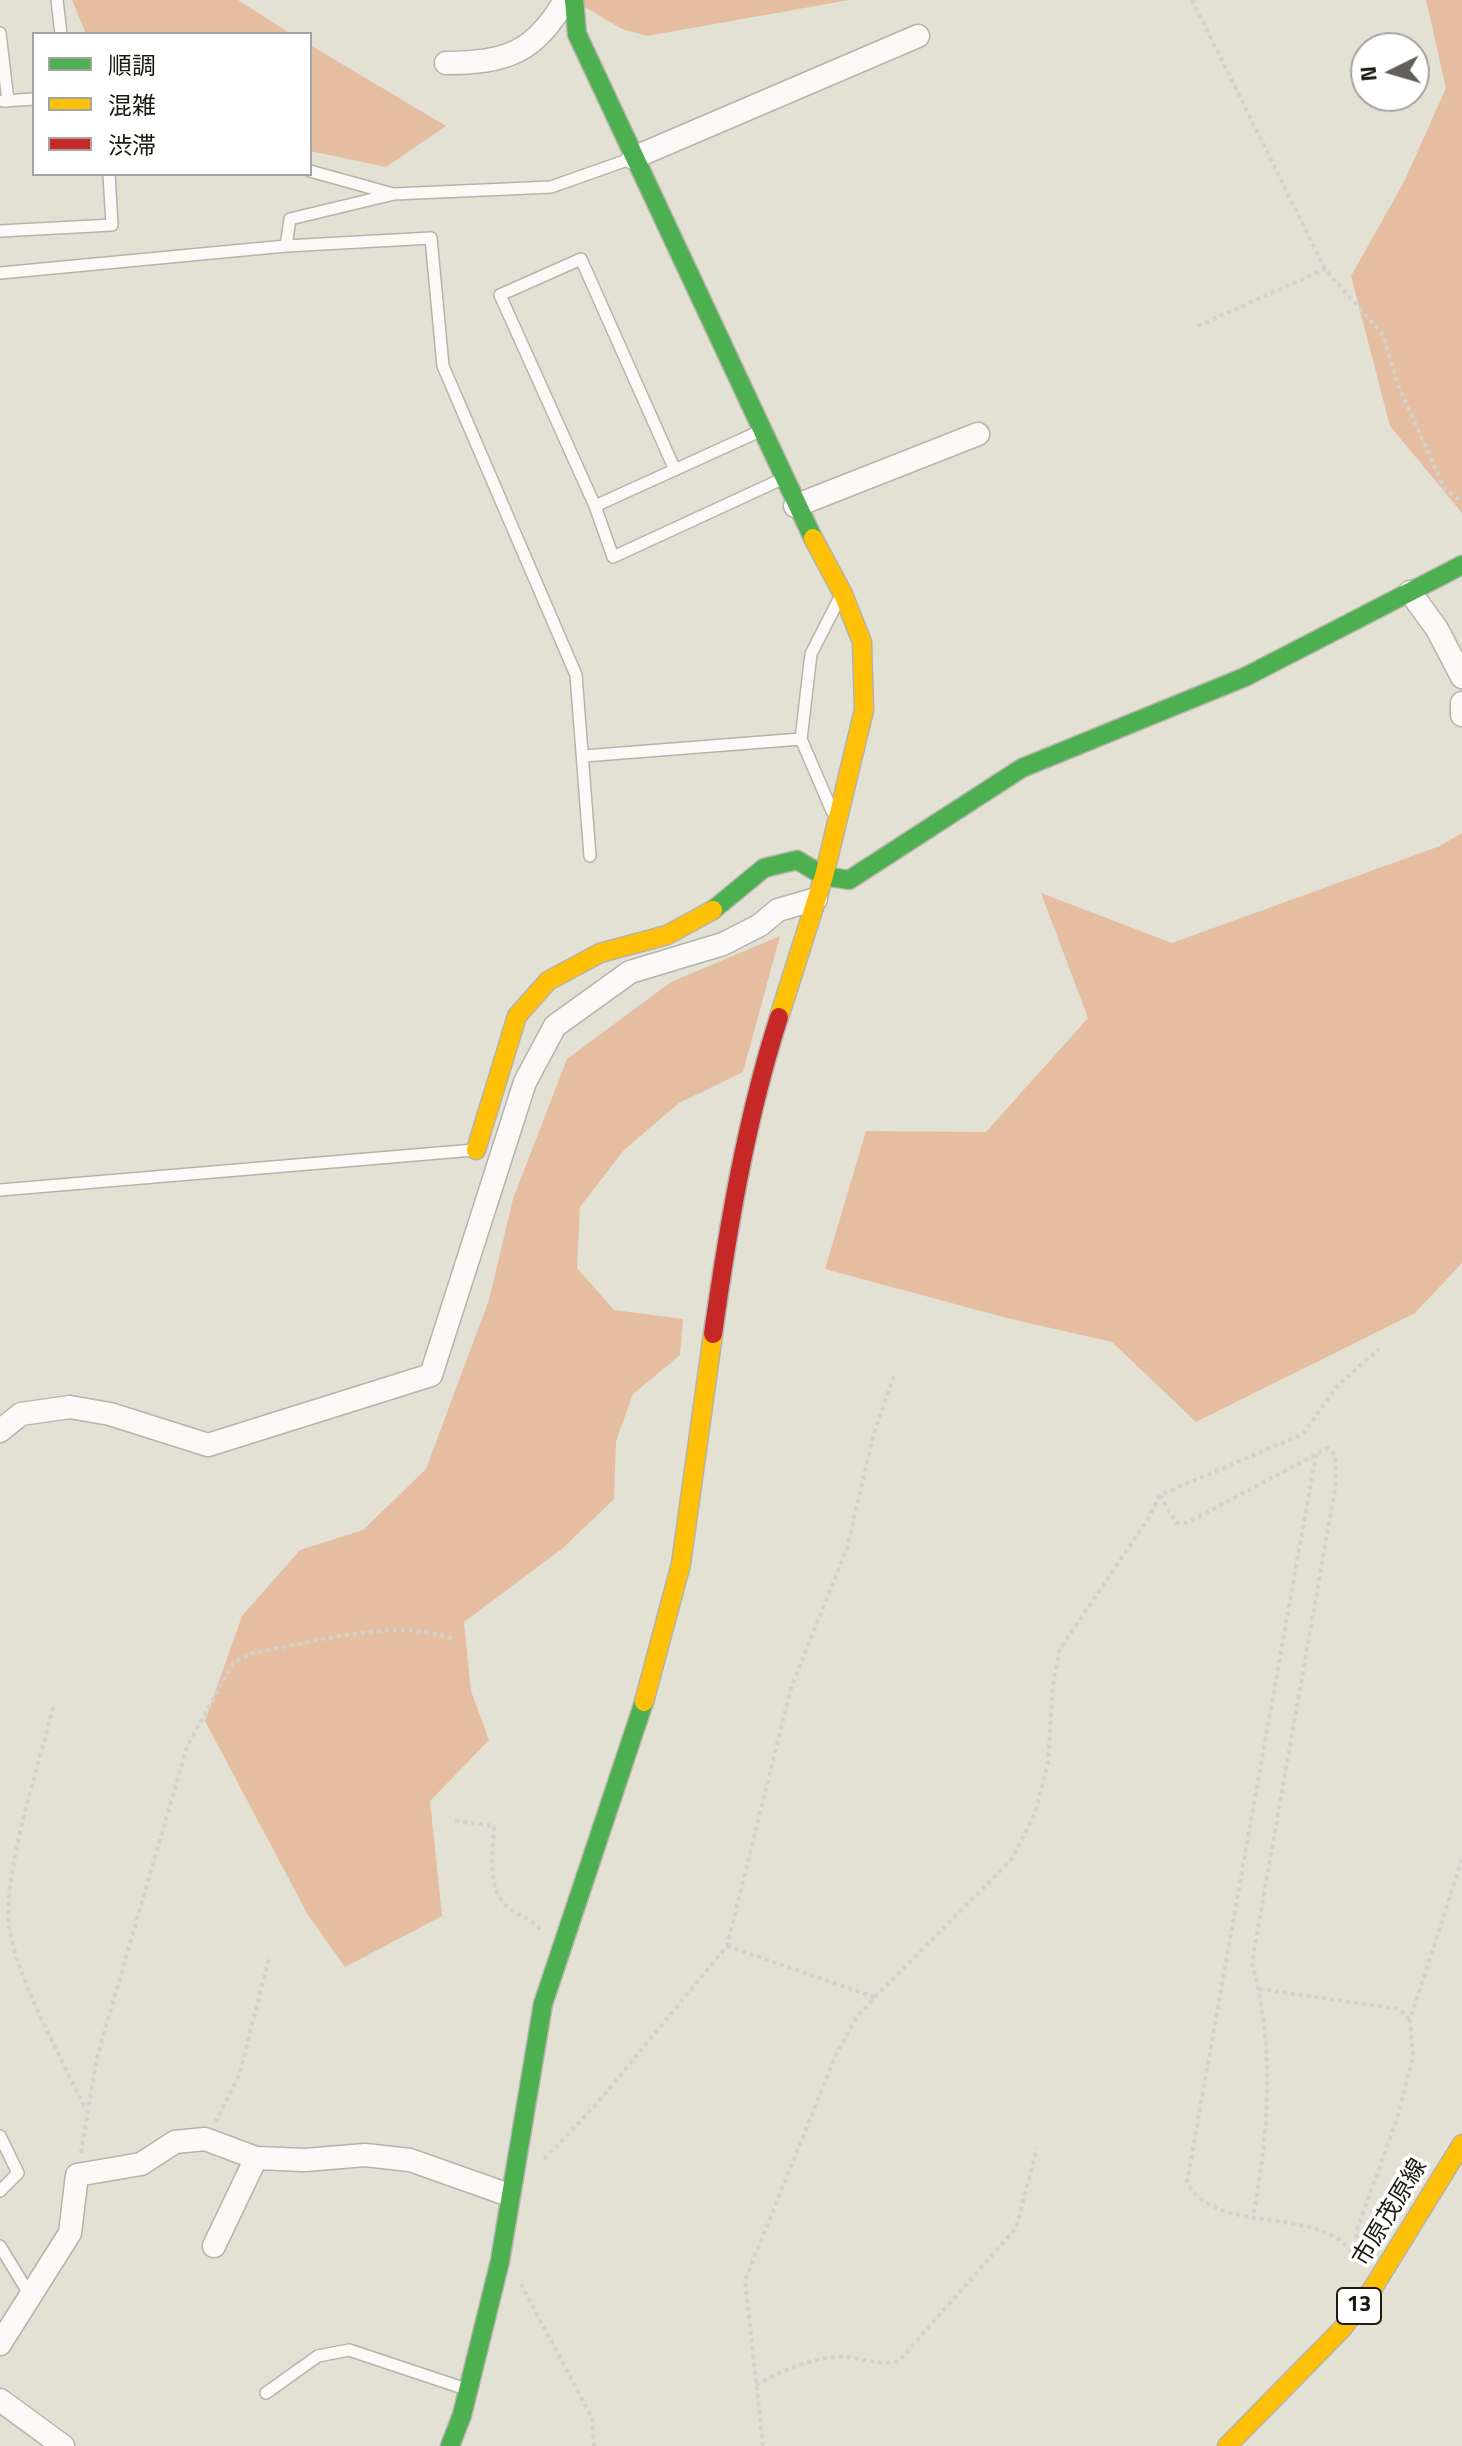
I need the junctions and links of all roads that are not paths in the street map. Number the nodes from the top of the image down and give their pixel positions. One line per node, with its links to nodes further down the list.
1 (57, 0): 4 (lane)
2 (565, 0): 7 (street)
3 (574, 0): 10 (street)
4 (61, 32)
5 (0, 33): 9 (lane)
6 (918, 36): 10 (street)
7 (446, 63)
8 (32, 99): 9 (lane)
9 (4, 101)
10 (633, 158): 13 (lane); 17 (street)
11 (312, 172): 13 (lane)
12 (109, 176): 14 (lane)
13 (394, 194): 15 (lane)
14 (0, 231)
15 (286, 246): 16 (lane); 30 (lane)
16 (0, 273)
17 (760, 431): 19 (lane); 20 (street)
18 (978, 434): 22 (street)
19 (675, 470): 21 (lane); 21 (lane)
20 (782, 479): 21 (lane); 22 (street)
21 (595, 506)
22 (795, 506): 25 (street)
23 (1462, 565): 24 (street)
24 (1410, 592): 26 (street); 33 (street)
25 (843, 594): 29 (lane); 31 (street)
26 (1462, 677)
27 (1462, 703): 28 (street)
28 (1462, 715)
29 (801, 739): 30 (lane); 31 (lane)
30 (584, 756): 32 (lane)
31 (835, 818): 33 (street)
32 (590, 856)
33 (824, 876): 34 (street); 35 (street)
34 (816, 899): 37 (street); 42 (street)
35 (476, 1150): 36 (lane)
36 (0, 1190)
37 (0, 1431)
38 (0, 2136): 41 (lane)
39 (1462, 2144): 52 (street, 市原茂原線 / 13)
40 (256, 2158): 42 (street); 44 (street); 45 (street)
41 (0, 2191)
42 (509, 2195): 47 (street)
43 (0, 2246): 45 (lane)
44 (214, 2246)
45 (31, 2298): 46 (street)
46 (0, 2344)
47 (468, 2390): 48 (lane); 51 (street)
48 (266, 2393)
49 (0, 2400): 50 (street)
50 (63, 2446)
51 (450, 2446)
52 (1227, 2446)

